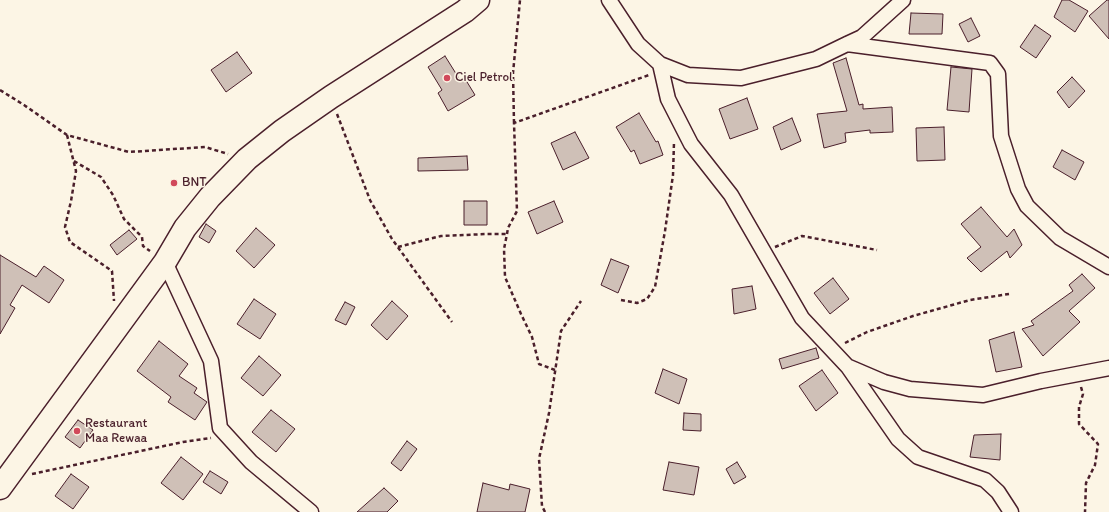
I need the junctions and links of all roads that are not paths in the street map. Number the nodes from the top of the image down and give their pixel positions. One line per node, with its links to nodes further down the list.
1 (478, 0): 6 (highway)
2 (609, 0): 5 (street)
3 (903, 0): 4 (street)
4 (847, 44): 5 (street); 7 (street)
5 (660, 67): 8 (street)
6 (165, 262): 10 (highway); 11 (street)
7 (1109, 267)
8 (848, 367): 9 (street); 12 (street)
9 (1109, 368)
10 (3, 484)
11 (311, 512)
12 (1011, 512)

